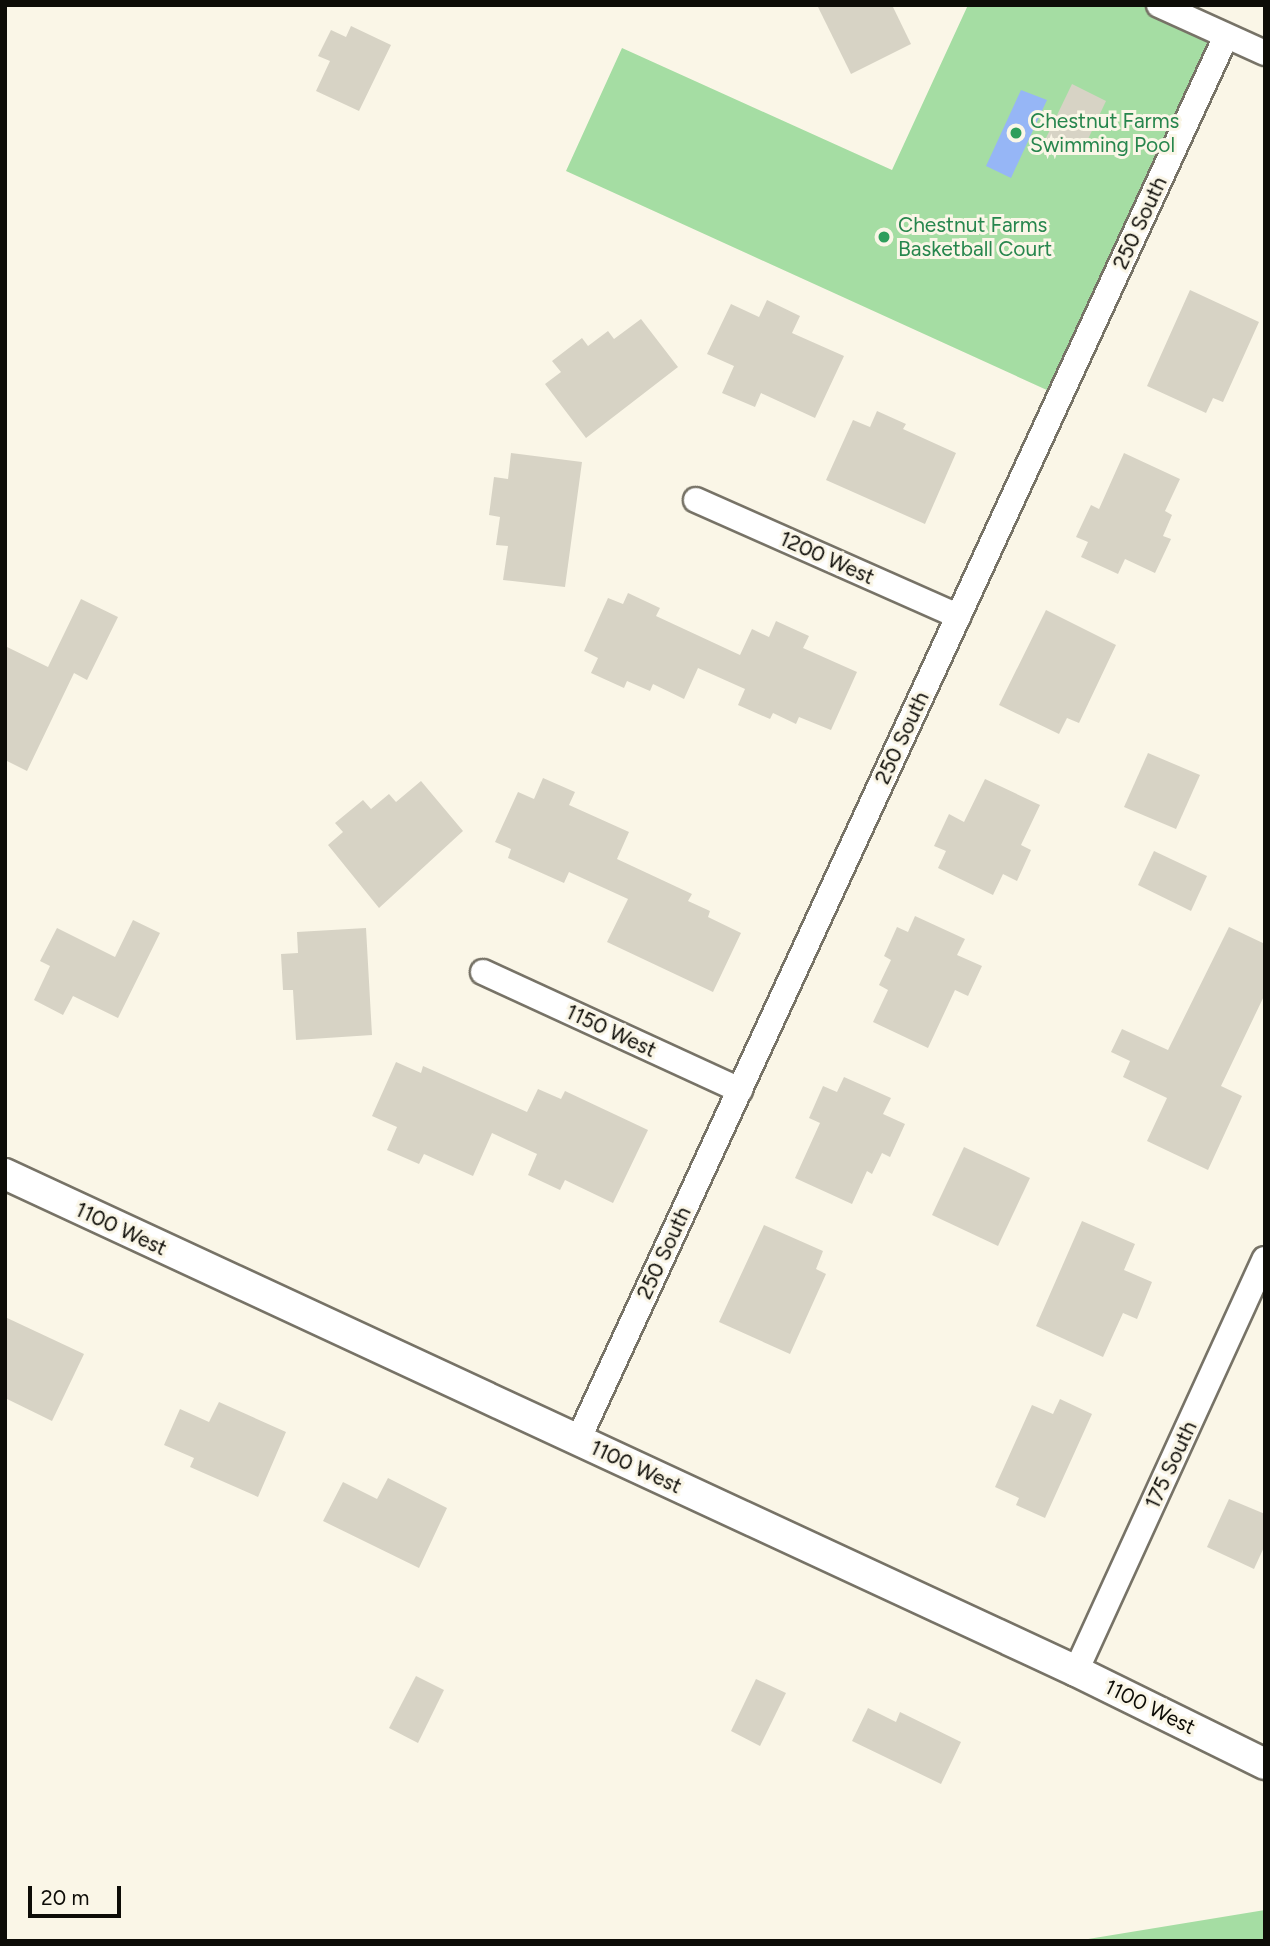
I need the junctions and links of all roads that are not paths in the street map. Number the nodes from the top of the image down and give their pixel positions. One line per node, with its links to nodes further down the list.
1 (1159, 5): 2 (street)
2 (1226, 36): 3 (street); 5 (street, 250 South)
3 (1265, 53)
4 (696, 500): 5 (street, 1200 West)
5 (958, 616): 7 (street, 250 South)
6 (482, 972): 7 (street, 1150 West)
7 (740, 1090): 10 (street, 250 South)
8 (5, 1174): 10 (street, 1100 West)
9 (1264, 1262): 11 (street, 175 South)
10 (578, 1440): 11 (street, 1100 West)
11 (1076, 1671): 12 (street, 1100 West)
12 (1265, 1764)

